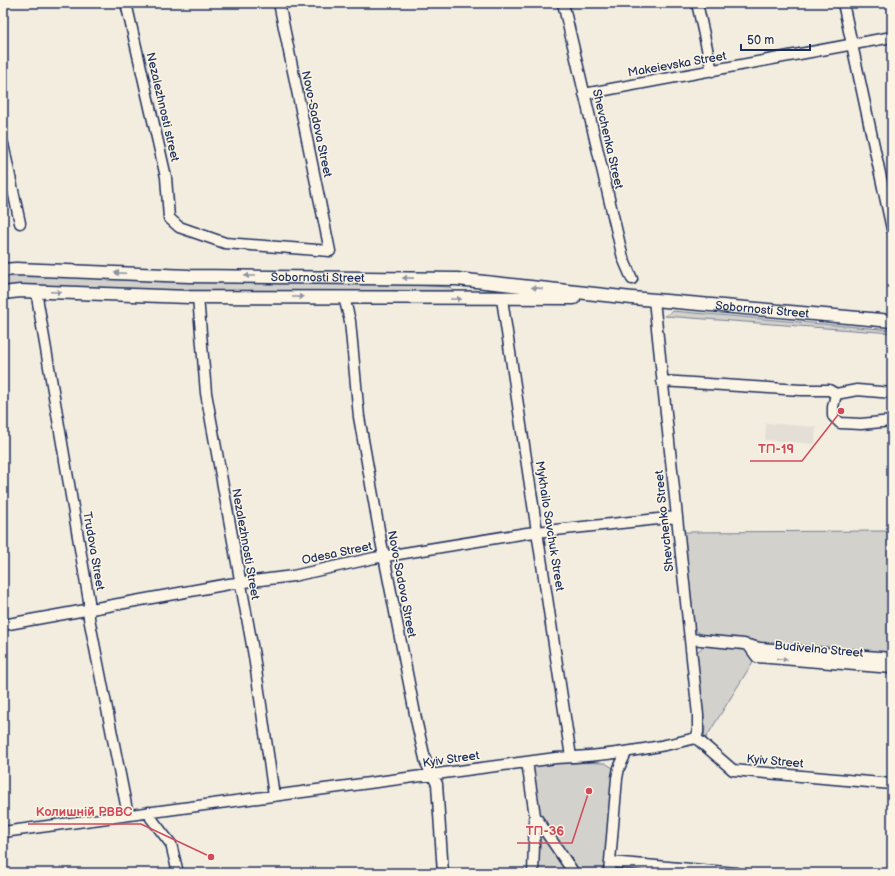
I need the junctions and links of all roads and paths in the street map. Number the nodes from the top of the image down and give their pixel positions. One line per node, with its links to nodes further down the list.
1 (126, 3): 13 (street, Nezalezhnosti street)
2 (279, 3): 13 (street, Novo-Sadova Street)
3 (563, 3): 9 (street, Shevchenka Street)
4 (697, 3): 8 (street)
5 (843, 3): 7 (street)
6 (892, 37): 7 (street, Makeievska Street)
7 (853, 45): 8 (street, Makeievska Street); 12 (street)
8 (712, 71): 9 (street, Makeievska Street)
9 (584, 94): 15 (street, Shevchenka Street)
10 (3, 144): 11 (street)
11 (20, 223)
12 (892, 228)
13 (330, 251)
14 (3, 270): 20 (main road, Sobornosti Street, one-way to 14)
15 (632, 279)
16 (36, 291): 17 (main road, Sobornosti Street); 18 (main road, Sobornosti Street, one-way to 18); 32 (street, Trudova Street)
17 (3, 292)
18 (198, 297): 19 (main road, Sobornosti Street, one-way to 19); 31 (street, Nezalezhnosti Street)
19 (344, 297): 21 (main road, Sobornosti Street, one-way to 21); 30 (street, Novo-Sadova Street)
20 (632, 298): 21 (main road, Sobornosti Street); 22 (main road, Sobornosti Street)
21 (502, 299): 29 (street, Mykhailo Savchuk Street)
22 (654, 300): 23 (main road, Sobornosti Street); 24 (street, Shevchenko Street)
23 (892, 321)
24 (662, 381): 26 (street); 28 (street, Shevchenko Street)
25 (892, 393): 26 (street)
26 (836, 394): 27 (street)
27 (892, 421)
28 (677, 517): 29 (street, Odesa Street); 34 (street, Shevchenko Street)
29 (538, 533): 30 (street, Odesa Street); 40 (street, Mykhailo Savchuk Street)
30 (384, 557): 31 (street, Odesa Street); 42 (street, Novo-Sadova Street)
31 (239, 582): 32 (street, Odesa Street); 44 (street, Nezalezhnosti Street)
32 (89, 609): 33 (street, Odesa Street); 46 (street, Trudova Street)
33 (3, 625)
34 (690, 639): 35 (street, Budivelna Street); 38 (street, Shevchenko Street)
35 (749, 646): 36 (street, Budivelna Street); 37 (street, Budivelna Street, one-way to 37)
36 (892, 658)
37 (892, 668)
38 (696, 738): 39 (street, Kyiv Street); 43 (street, Kyiv Street)
39 (626, 753): 40 (street, Kyiv Street); 49 (street)
40 (571, 757): 41 (street, Kyiv Street)
41 (527, 762): 42 (street, Kyiv Street); 47 (street)
42 (432, 774): 44 (street, Kyiv Street); 51 (street, Novo-Sadova Street)
43 (892, 784)
44 (274, 796): 45 (street, Kyiv Street)
45 (149, 812): 46 (street, Kyiv Street); 50 (street)
46 (128, 815): 48 (street, Kyiv Street)
47 (535, 816): 52 (street); 53 (street)
48 (3, 832)
49 (610, 862): 54 (street); 55 (street)
50 (178, 873)
51 (443, 873)
52 (533, 873)
53 (574, 873)
54 (609, 873)
55 (737, 873)

